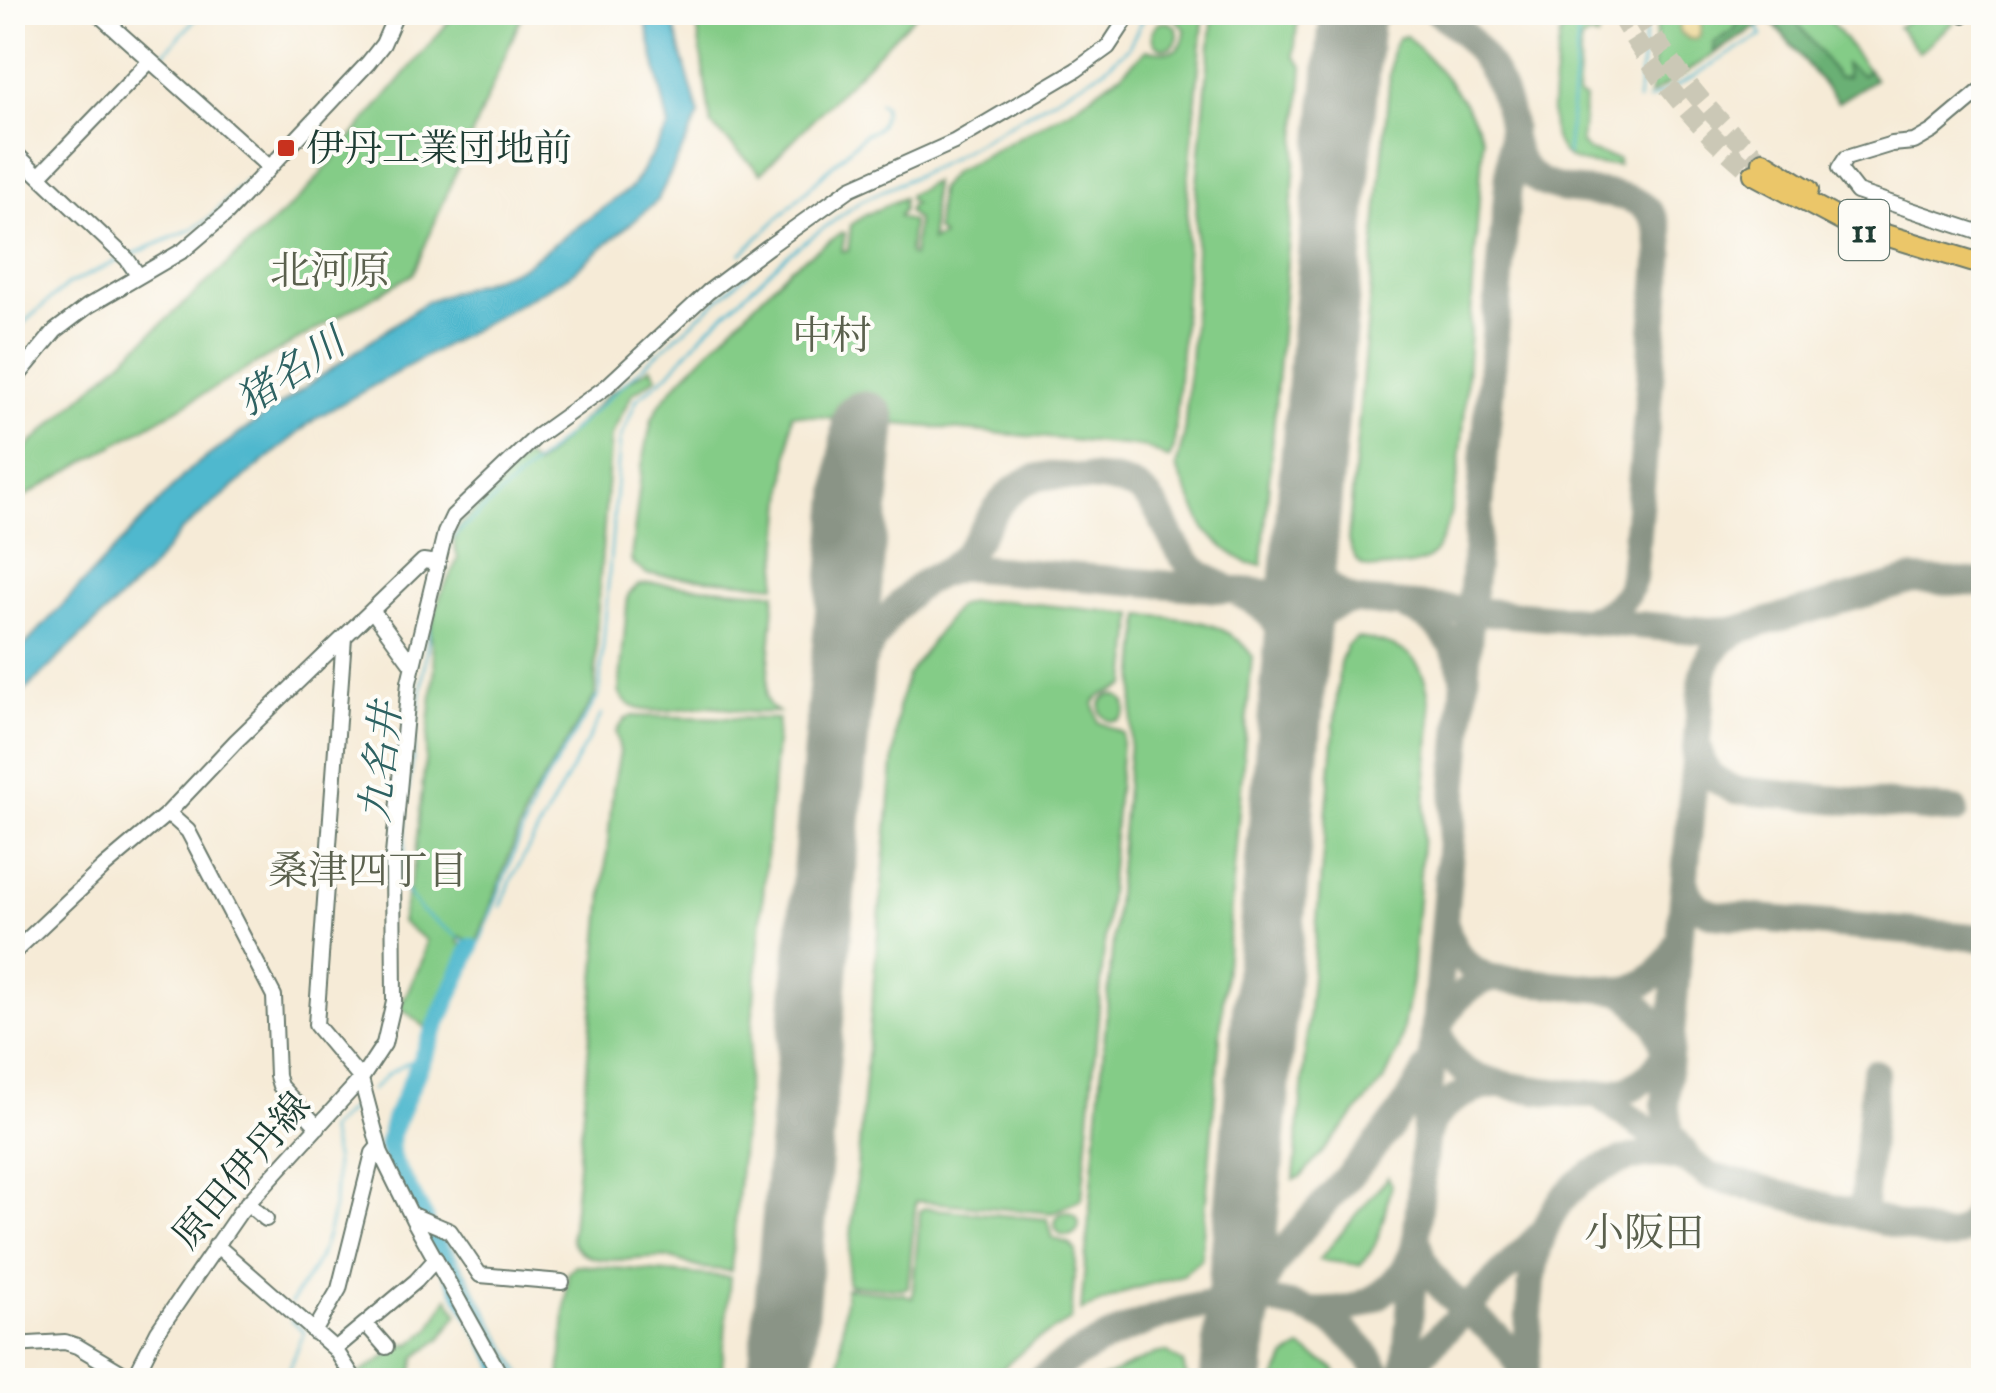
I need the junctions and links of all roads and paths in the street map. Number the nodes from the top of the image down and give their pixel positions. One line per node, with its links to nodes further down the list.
1 (96, 12): 4 (street)
2 (397, 12): 7 (street)
3 (1132, 12): 14 (street, 原田伊丹線)
4 (149, 62): 7 (street); 8 (street)
5 (1984, 88): 9 (street)
6 (12, 150): 8 (street)
7 (268, 166): 12 (street)
8 (40, 175): 12 (street)
9 (1984, 234)
10 (1984, 251): 11 (highway, 11)
11 (1984, 265)
12 (138, 276): 13 (street)
13 (12, 383)
14 (438, 563): 15 (street); 17 (street, 原田伊丹線)
15 (372, 610): 16 (street); 17 (street)
16 (344, 637): 18 (street); 20 (street)
17 (413, 666): 20 (street, 原田伊丹線)
18 (168, 813): 19 (street); 21 (street)
19 (12, 954)
20 (361, 1079): 21 (street, 原田伊丹線); 22 (street)
21 (318, 1126): 23 (street, 原田伊丹線)
22 (379, 1146): 24 (street); 30 (street)
23 (247, 1203): 25 (street); 26 (street, 原田伊丹線)
24 (411, 1214): 27 (street); 28 (street)
25 (266, 1219)
26 (216, 1245): 30 (street); 34 (street, 原田伊丹線)
27 (436, 1259): 29 (street); 36 (street)
28 (562, 1282)
29 (366, 1324): 32 (street); 33 (street)
30 (314, 1332): 33 (street)
31 (12, 1345): 34 (street)
32 (386, 1347)
33 (335, 1349): 35 (street)
34 (133, 1380)
35 (356, 1380)
36 (502, 1380)

